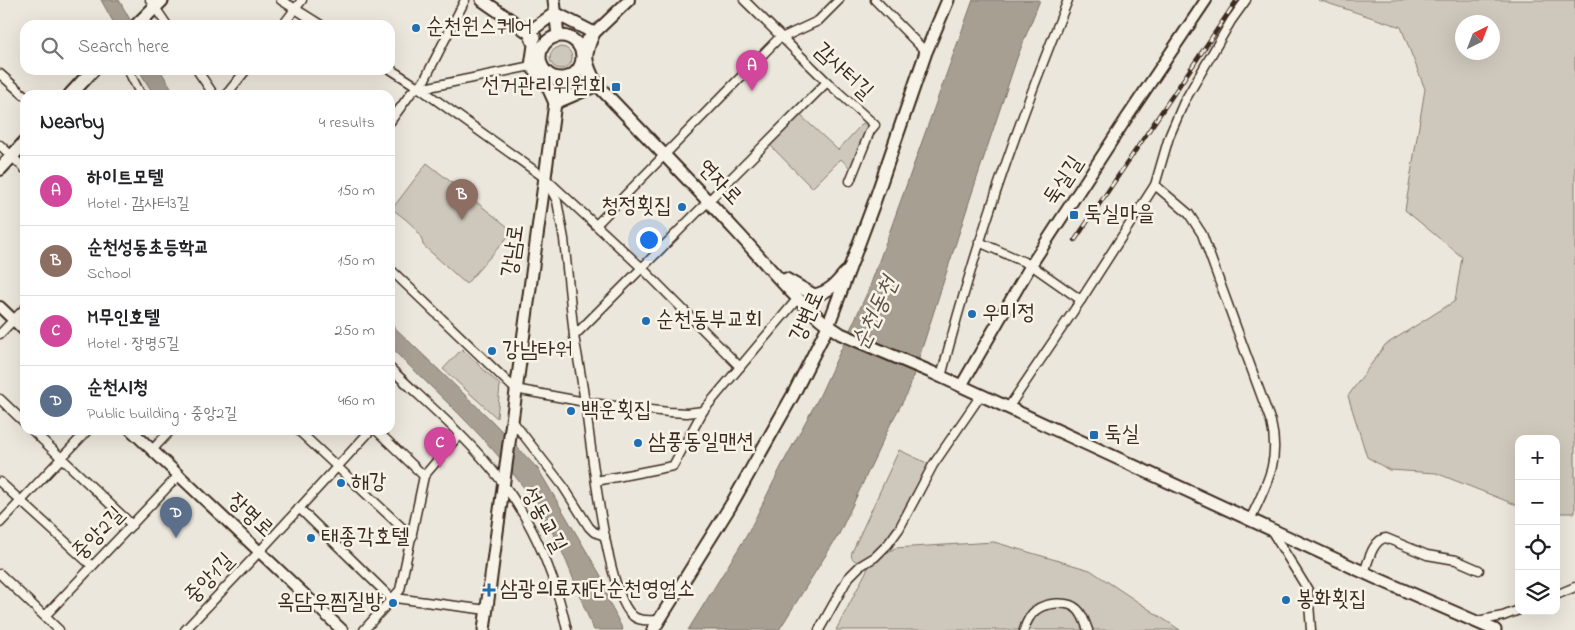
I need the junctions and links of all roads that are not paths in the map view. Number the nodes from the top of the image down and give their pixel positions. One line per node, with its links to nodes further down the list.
1 (282, 0): 15 (street)
2 (302, 0): 15 (street)
3 (465, 0): 39 (street)
4 (482, 0): 21 (main road)
5 (554, 0): 16 (main road)
6 (630, 0): 22 (street)
7 (744, 0): 24 (street, 감사터길)
8 (839, 0): 24 (street)
9 (875, 0): 27 (street)
10 (948, 0): 27 (main road, 강변로)
11 (1068, 0): 58 (street)
12 (1206, 0): 60 (street, 둑실길)
13 (1246, 0): 55 (street)
14 (156, 2): 17 (main road); 18 (street)
15 (296, 9): 19 (street); 20 (street)
16 (555, 13): 21 (main road); 22 (main road); 23 (main road)
17 (141, 20)
18 (165, 20)
19 (287, 20)
20 (313, 20)
21 (529, 32): 25 (main road); 28 (main road)
22 (594, 33): 26 (street); 38 (main road)
23 (558, 36): 25 (main road); 26 (main road)
24 (782, 38): 37 (street, 감사터길); 49 (street)
25 (544, 44): 28 (main road)
26 (580, 47): 29 (main road)
27 (926, 52): 59 (main road, 강변로)
28 (536, 66): 36 (main road); 39 (street); 45 (main road)
29 (580, 67): 36 (main road); 38 (main road, 연자로)
30 (395, 72): 39 (street)
31 (0, 74): 44 (street)
32 (88, 75): 40 (main road)
33 (131, 75): 41 (street)
34 (201, 75): 42 (street)
35 (242, 75): 43 (street)
36 (565, 78): 45 (main road, 강남로)
37 (827, 82): 54 (street, 감사터길); 56 (street)
38 (597, 85): 45 (main road); 49 (main road, 연자로)
39 (418, 87): 46 (street); 53 (street)
40 (75, 90)
41 (138, 90)
42 (211, 90)
43 (230, 90)
44 (20, 92)
45 (555, 102): 53 (main road, 강남로)
46 (395, 115)
47 (0, 145): 50 (street)
48 (20, 148): 50 (main road)
49 (664, 154): 56 (main road, 연자로); 57 (street)
50 (12, 157): 51 (street); 52 (main road)
51 (20, 164)
52 (0, 169)
53 (545, 178): 57 (street); 72 (street); 77 (main road, 강남로)
54 (850, 180)
55 (1155, 185): 65 (street); 103 (street)
56 (708, 200): 61 (street); 62 (main road, 연자로)
57 (596, 225): 61 (street)
58 (980, 242): 60 (street); 75 (street)
59 (850, 266): 62 (main road); 70 (main road, 강변로)
60 (1031, 266): 65 (street); 76 (street, 둑실길)
61 (642, 268): 72 (street); 73 (street)
62 (772, 269): 64 (main road, 연자로)
63 (395, 274): 77 (street)
64 (798, 298): 70 (main road, 연자로); 73 (street)
65 (1081, 300): 81 (street)
66 (0, 307): 68 (street)
67 (20, 313): 68 (street)
68 (13, 320): 69 (street); 71 (street)
69 (20, 326)
70 (828, 326): 75 (main road, 연자로); 121 (main road, 강변로)
71 (0, 334)
72 (574, 336): 80 (street)
73 (740, 367): 82 (street)
74 (395, 373): 92 (street, 성동교길)
75 (936, 374): 76 (main road, 연자로)
76 (961, 386): 78 (main road, 연자로)
77 (515, 389): 80 (street); 84 (main road, 강남로)
78 (981, 395): 81 (main road, 연자로); 128 (street)
79 (0, 399): 83 (street)
80 (585, 402): 82 (street); 99 (street)
81 (1008, 408): 103 (main road, 연자로)
82 (703, 411): 99 (street)
83 (20, 418)
84 (511, 419): 98 (main road, 강남로); 107 (street)
85 (37, 435): 94 (street)
86 (84, 435): 94 (street)
87 (136, 435): 93 (street, 장명로)
88 (166, 435): 93 (street)
89 (303, 435): 95 (street)
90 (367, 435): 95 (street, 중앙1길)
91 (381, 435): 97 (street)
92 (459, 435): 97 (street); 98 (street, 성동교길)
93 (152, 450): 96 (street, 장명로)
94 (62, 459): 101 (street); 105 (street)
95 (338, 467): 102 (street, 중앙1길); 108 (street)
96 (179, 475): 105 (street, 중앙2길); 109 (street, 장명로)
97 (424, 476): 108 (street)
98 (505, 479): 117 (main road); 127 (street, 성동교길)
99 (596, 481): 107 (street)
100 (0, 482): 101 (street)
101 (22, 501): 104 (street); 110 (street)
102 (299, 508): 109 (street, 중앙1길); 116 (street)
103 (1250, 520): 106 (main road, 연자로)
104 (0, 523)
105 (132, 525): 110 (street, 중앙2길)
106 (1271, 530): 112 (main road, 연자로); 131 (street)
107 (605, 536): 121 (street)
108 (412, 537): 116 (street)
109 (260, 551): 123 (street, 중앙1길); 124 (street, 장명로)
110 (92, 566): 119 (street, 중앙2길)
111 (1479, 570): 112 (street)
112 (1364, 573): 120 (main road, 연자로)
113 (0, 574): 119 (street)
114 (1575, 587): 115 (street)
115 (1560, 593)
116 (394, 599): 117 (street); 125 (street)
117 (487, 610): 126 (main road)
118 (1515, 612): 120 (street)
119 (45, 616): 122 (street)
120 (1475, 622): 132 (main road, 연자로)
121 (656, 625)
122 (59, 630)
123 (185, 630)
124 (342, 630)
125 (364, 630)
126 (484, 630)
127 (566, 630)
128 (819, 630)
129 (1024, 630): 130 (street)
130 (1088, 630)
131 (1311, 630)
132 (1495, 630)

